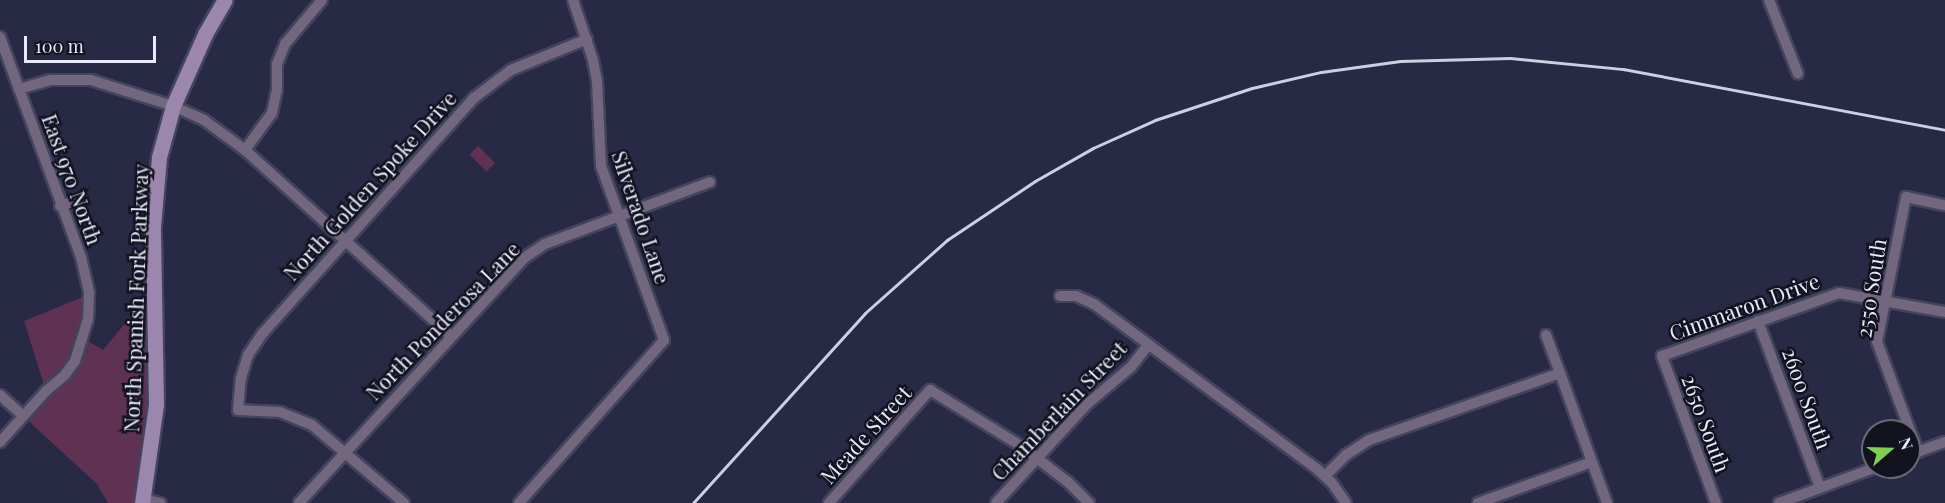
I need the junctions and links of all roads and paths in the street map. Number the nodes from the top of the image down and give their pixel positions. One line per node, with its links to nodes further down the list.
1 (225, 0): 9 (street, North Spanish Fork Parkway)
2 (322, 0): 10 (street)
3 (573, 0): 6 (street, Silverado Lane)
4 (1769, 0): 7 (street)
5 (0, 37): 8 (street, East 970 North)
6 (587, 39): 15 (street, Silverado Lane); 16 (street, North Golden Spoke Drive)
7 (1798, 74)
8 (19, 89): 9 (street); 14 (street, East 970 North)
9 (173, 106): 10 (street); 38 (street, North Spanish Fork Parkway)
10 (245, 150): 16 (street)
11 (710, 182): 15 (street, North Ponderosa Lane)
12 (81, 199): 14 (street)
13 (1945, 205): 18 (street, 2550 South)
14 (60, 206): 27 (street, East 970 North)
15 (618, 216): 21 (street, North Ponderosa Lane); 42 (street, Silverado Lane)
16 (346, 240): 21 (street); 32 (street, North Golden Spoke Drive)
17 (1060, 296): 23 (street)
18 (1885, 302): 19 (street, Cimmaron Drive); 20 (street, Cimmaron Drive); 28 (street, 2550 South)
19 (1945, 312)
20 (1758, 321): 24 (street, Cimmaron Drive); 37 (street, 2600 South)
21 (450, 335): 32 (street, North Ponderosa Lane)
22 (1546, 335): 25 (street)
23 (1148, 345): 33 (street, Chamberlain Street); 36 (street)
24 (1662, 356): 49 (street, 2650 South)
25 (1560, 373): 34 (street); 36 (street)
26 (0, 395): 27 (street)
27 (24, 416): 29 (street)
28 (1903, 419)
29 (0, 442)
30 (1945, 442): 31 (street)
31 (1921, 451)
32 (346, 452): 40 (street, North Ponderosa Lane); 41 (street)
33 (1037, 457): 43 (street, Meade Street); 44 (street, Chamberlain Street); 45 (street)
34 (1592, 462): 47 (street); 48 (street)
35 (1861, 473): 37 (street)
36 (1326, 476): 46 (street)
37 (1820, 488): 50 (street)
38 (143, 501): 39 (street)
39 (161, 503)
40 (299, 503)
41 (404, 503)
42 (519, 503)
43 (830, 503)
44 (996, 503)
45 (1089, 503)
46 (1346, 503)
47 (1478, 503)
48 (1606, 503)
49 (1716, 503)
50 (1779, 503)

